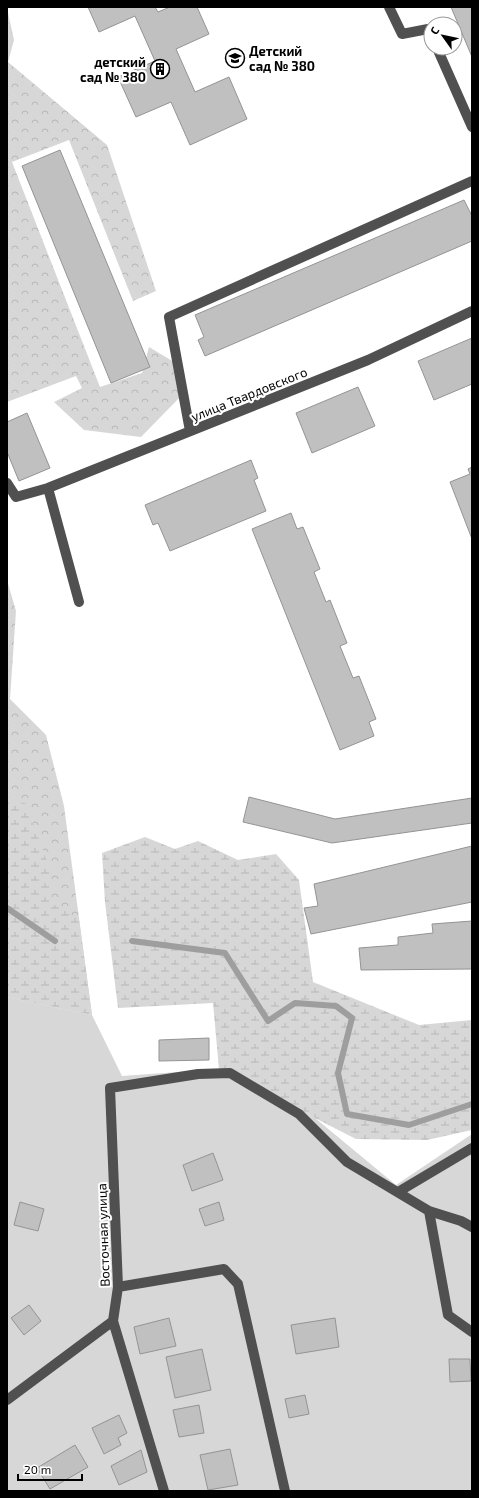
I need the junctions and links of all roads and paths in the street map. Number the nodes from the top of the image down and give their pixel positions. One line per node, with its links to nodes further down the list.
1 (389, 7): 2 (street)
2 (423, 30)
3 (440, 56): 4 (street)
4 (472, 126)
5 (472, 181): 7 (street)
6 (472, 311): 7 (street, улица Твардовского)
7 (190, 431): 9 (street, улица Твардовского)
8 (7, 483): 9 (street, улица Твардовского)
9 (48, 488): 10 (street)
10 (79, 602)
11 (472, 1148): 12 (street)
12 (398, 1192): 13 (street); 15 (street, Восточная улица)
13 (429, 1212): 14 (street); 17 (street)
14 (472, 1227)
15 (118, 1287): 16 (street, Восточная улица); 20 (street)
16 (113, 1321): 18 (street); 19 (street)
17 (472, 1332)
18 (7, 1400)
19 (164, 1491)
20 (285, 1491)

